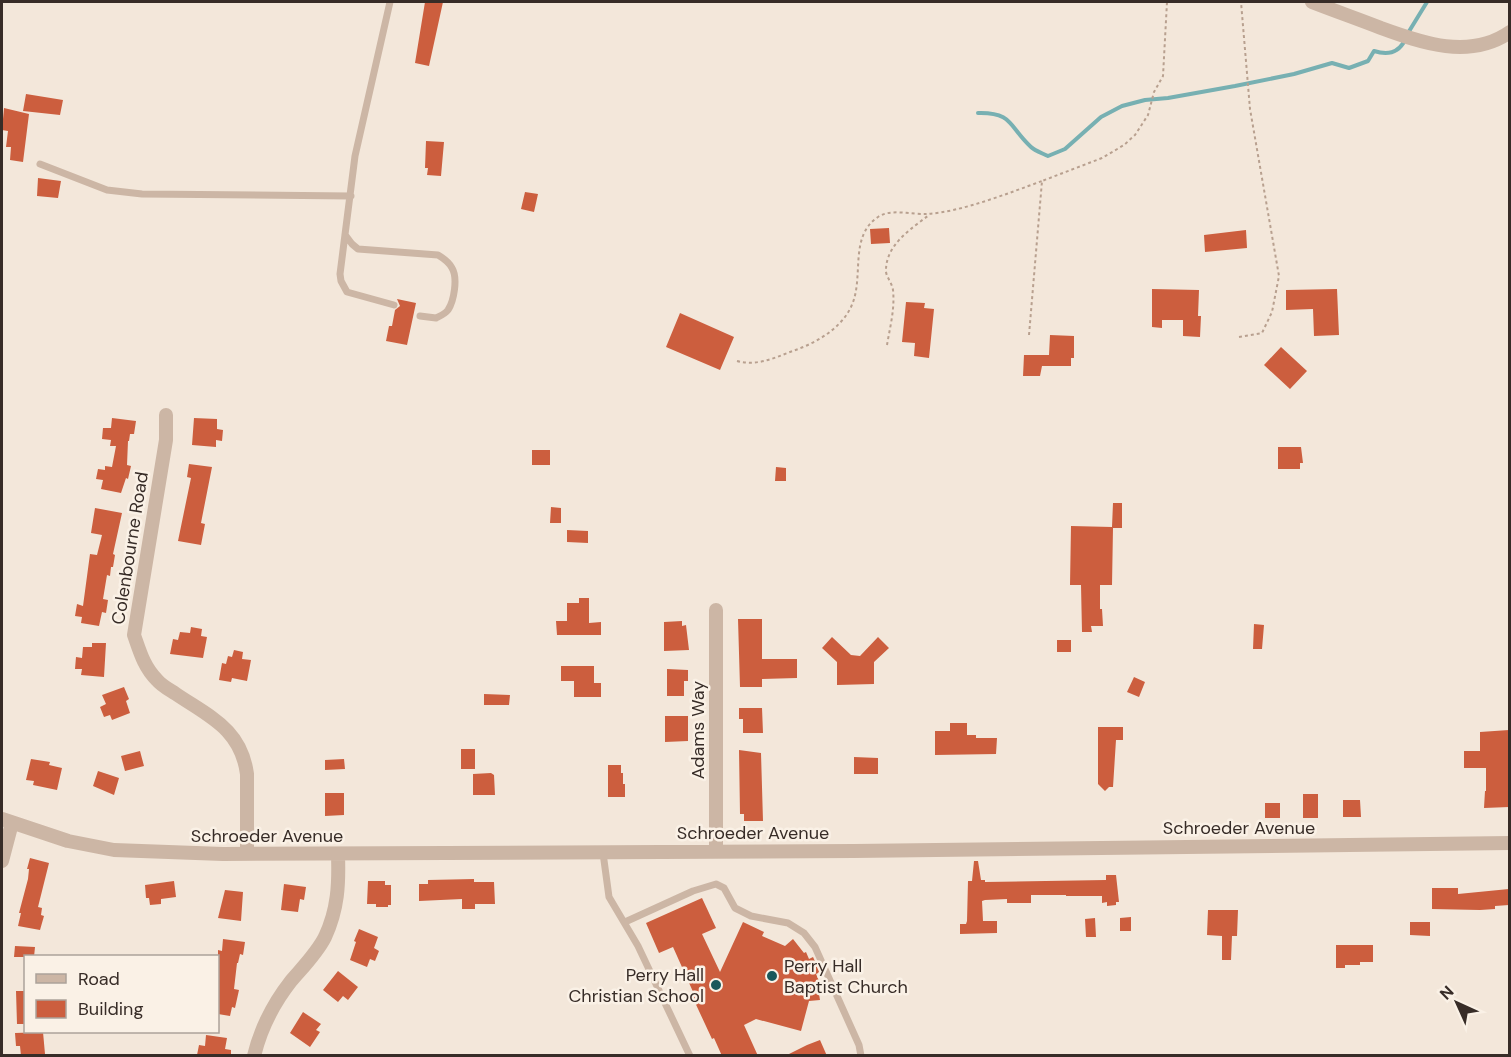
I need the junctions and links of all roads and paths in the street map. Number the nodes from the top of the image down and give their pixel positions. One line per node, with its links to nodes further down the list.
1 (390, 2): 8 (lane)
2 (1167, 2): 7 (path)
3 (1241, 2): 14 (path)
4 (1312, 2): 5 (street)
5 (1509, 32)
6 (40, 164): 8 (lane)
7 (1042, 181): 9 (path); 13 (path)
8 (351, 196): 10 (lane)
9 (931, 213): 15 (path); 16 (path)
10 (346, 236): 11 (lane); 12 (lane)
11 (394, 305)
12 (420, 316)
13 (1029, 334)
14 (1239, 337)
15 (887, 345)
16 (737, 361)
17 (166, 415): 23 (street, Colenbourne Road)
18 (716, 610): 21 (street, Adams Way)
19 (7, 821): 23 (street, Schroeder Avenue); 25 (street)
20 (1509, 843): 21 (street, Schroeder Avenue)
21 (716, 850): 22 (street, Schroeder Avenue)
22 (603, 853): 24 (street, Schroeder Avenue); 26 (lane)
23 (247, 854): 24 (street, Schroeder Avenue)
24 (338, 855): 27 (street)
25 (2, 861)
26 (625, 922): 28 (lane); 29 (lane)
27 (254, 1056)
28 (690, 1056)
29 (861, 1056)

